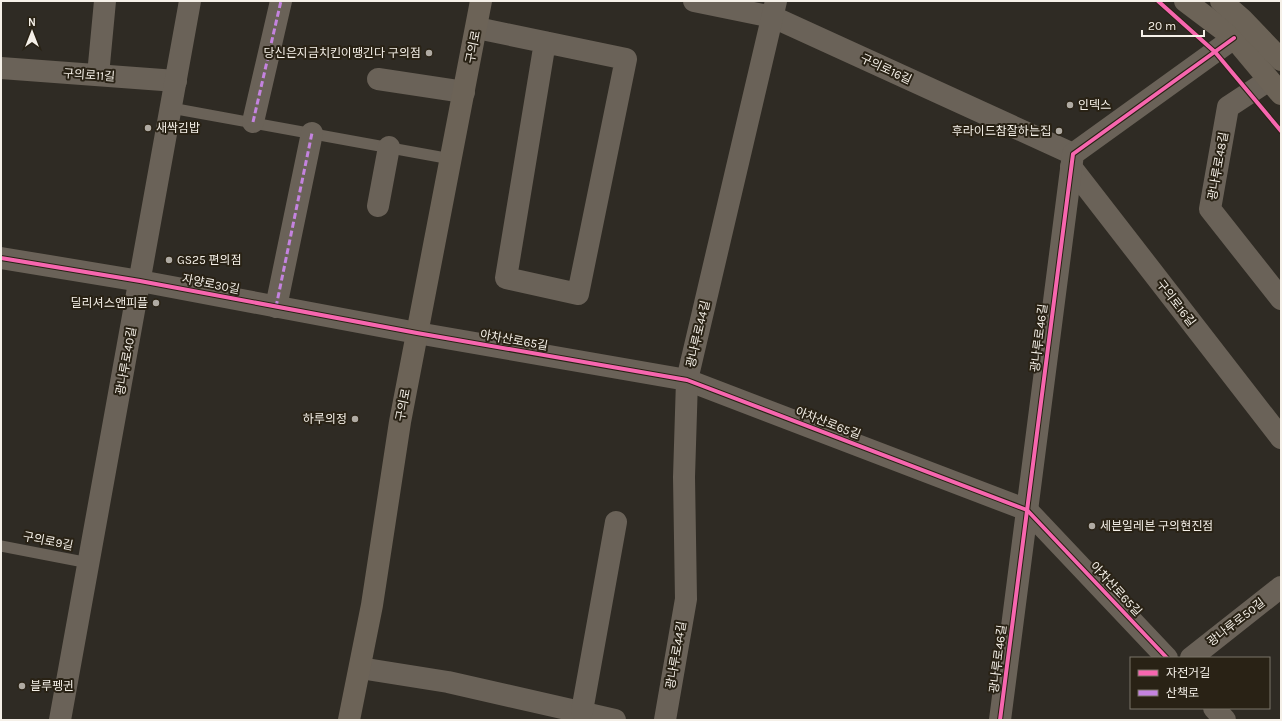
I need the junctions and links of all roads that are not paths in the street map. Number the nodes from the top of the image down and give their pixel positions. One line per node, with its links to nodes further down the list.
1 (105, 1): 14 (street)
2 (190, 1): 16 (street, 광나루로40길)
3 (281, 1): 20 (street)
4 (481, 1): 9 (street, 구의로)
5 (694, 1): 8 (street, 구의로16길)
6 (1185, 1): 10 (street)
7 (1221, 1): 12 (street)
8 (775, 9): 24 (street, 구의로16길); 31 (street, 광나루로44길)
9 (477, 28): 11 (street); 18 (street, 구의로)
10 (1234, 38): 17 (street); 24 (street)
11 (545, 42): 11 (street)
12 (1281, 60)
13 (1, 68): 14 (street, 구의로11길)
14 (98, 75): 16 (street, 구의로11길)
15 (378, 79): 18 (street)
16 (176, 81): 19 (street, 광나루로40길)
17 (1275, 87): 28 (street, 광나루로48길)
18 (464, 92): 23 (street, 구의로)
19 (171, 108): 20 (lane); 27 (street, 광나루로40길)
20 (253, 122): 21 (lane)
21 (312, 133): 22 (lane); 29 (street)
22 (388, 147): 23 (lane); 25 (street)
23 (451, 159): 30 (street, 구의로)
24 (1072, 161): 32 (street, 구의로16길); 33 (street, 광나루로46길)
25 (378, 206)
26 (1, 258): 27 (street, 자양로30길)
27 (140, 281): 29 (street, 자양로30길); 36 (street, 광나루로40길)
28 (1281, 299)
29 (276, 307): 30 (street, 자양로30길)
30 (417, 333): 31 (street, 아차산로65길); 40 (street, 구의로)
31 (687, 380): 33 (street, 아차산로65길); 46 (street, 광나루로44길)
32 (1281, 438)
33 (1027, 510): 38 (street, 아차산로65길); 47 (street, 광나루로46길)
34 (616, 522): 42 (street)
35 (1, 546): 36 (lane, 구의로9길)
36 (89, 563): 43 (street, 광나루로40길)
37 (1281, 587): 39 (street, 광나루로50길)
38 (1166, 657)
39 (1192, 657)
40 (360, 668): 42 (street); 44 (street, 구의로)
41 (1215, 709): 48 (street)
42 (582, 711): 45 (street)
43 (60, 720)
44 (349, 720)
45 (615, 720)
46 (665, 720)
47 (1000, 720)
48 (1225, 720)

